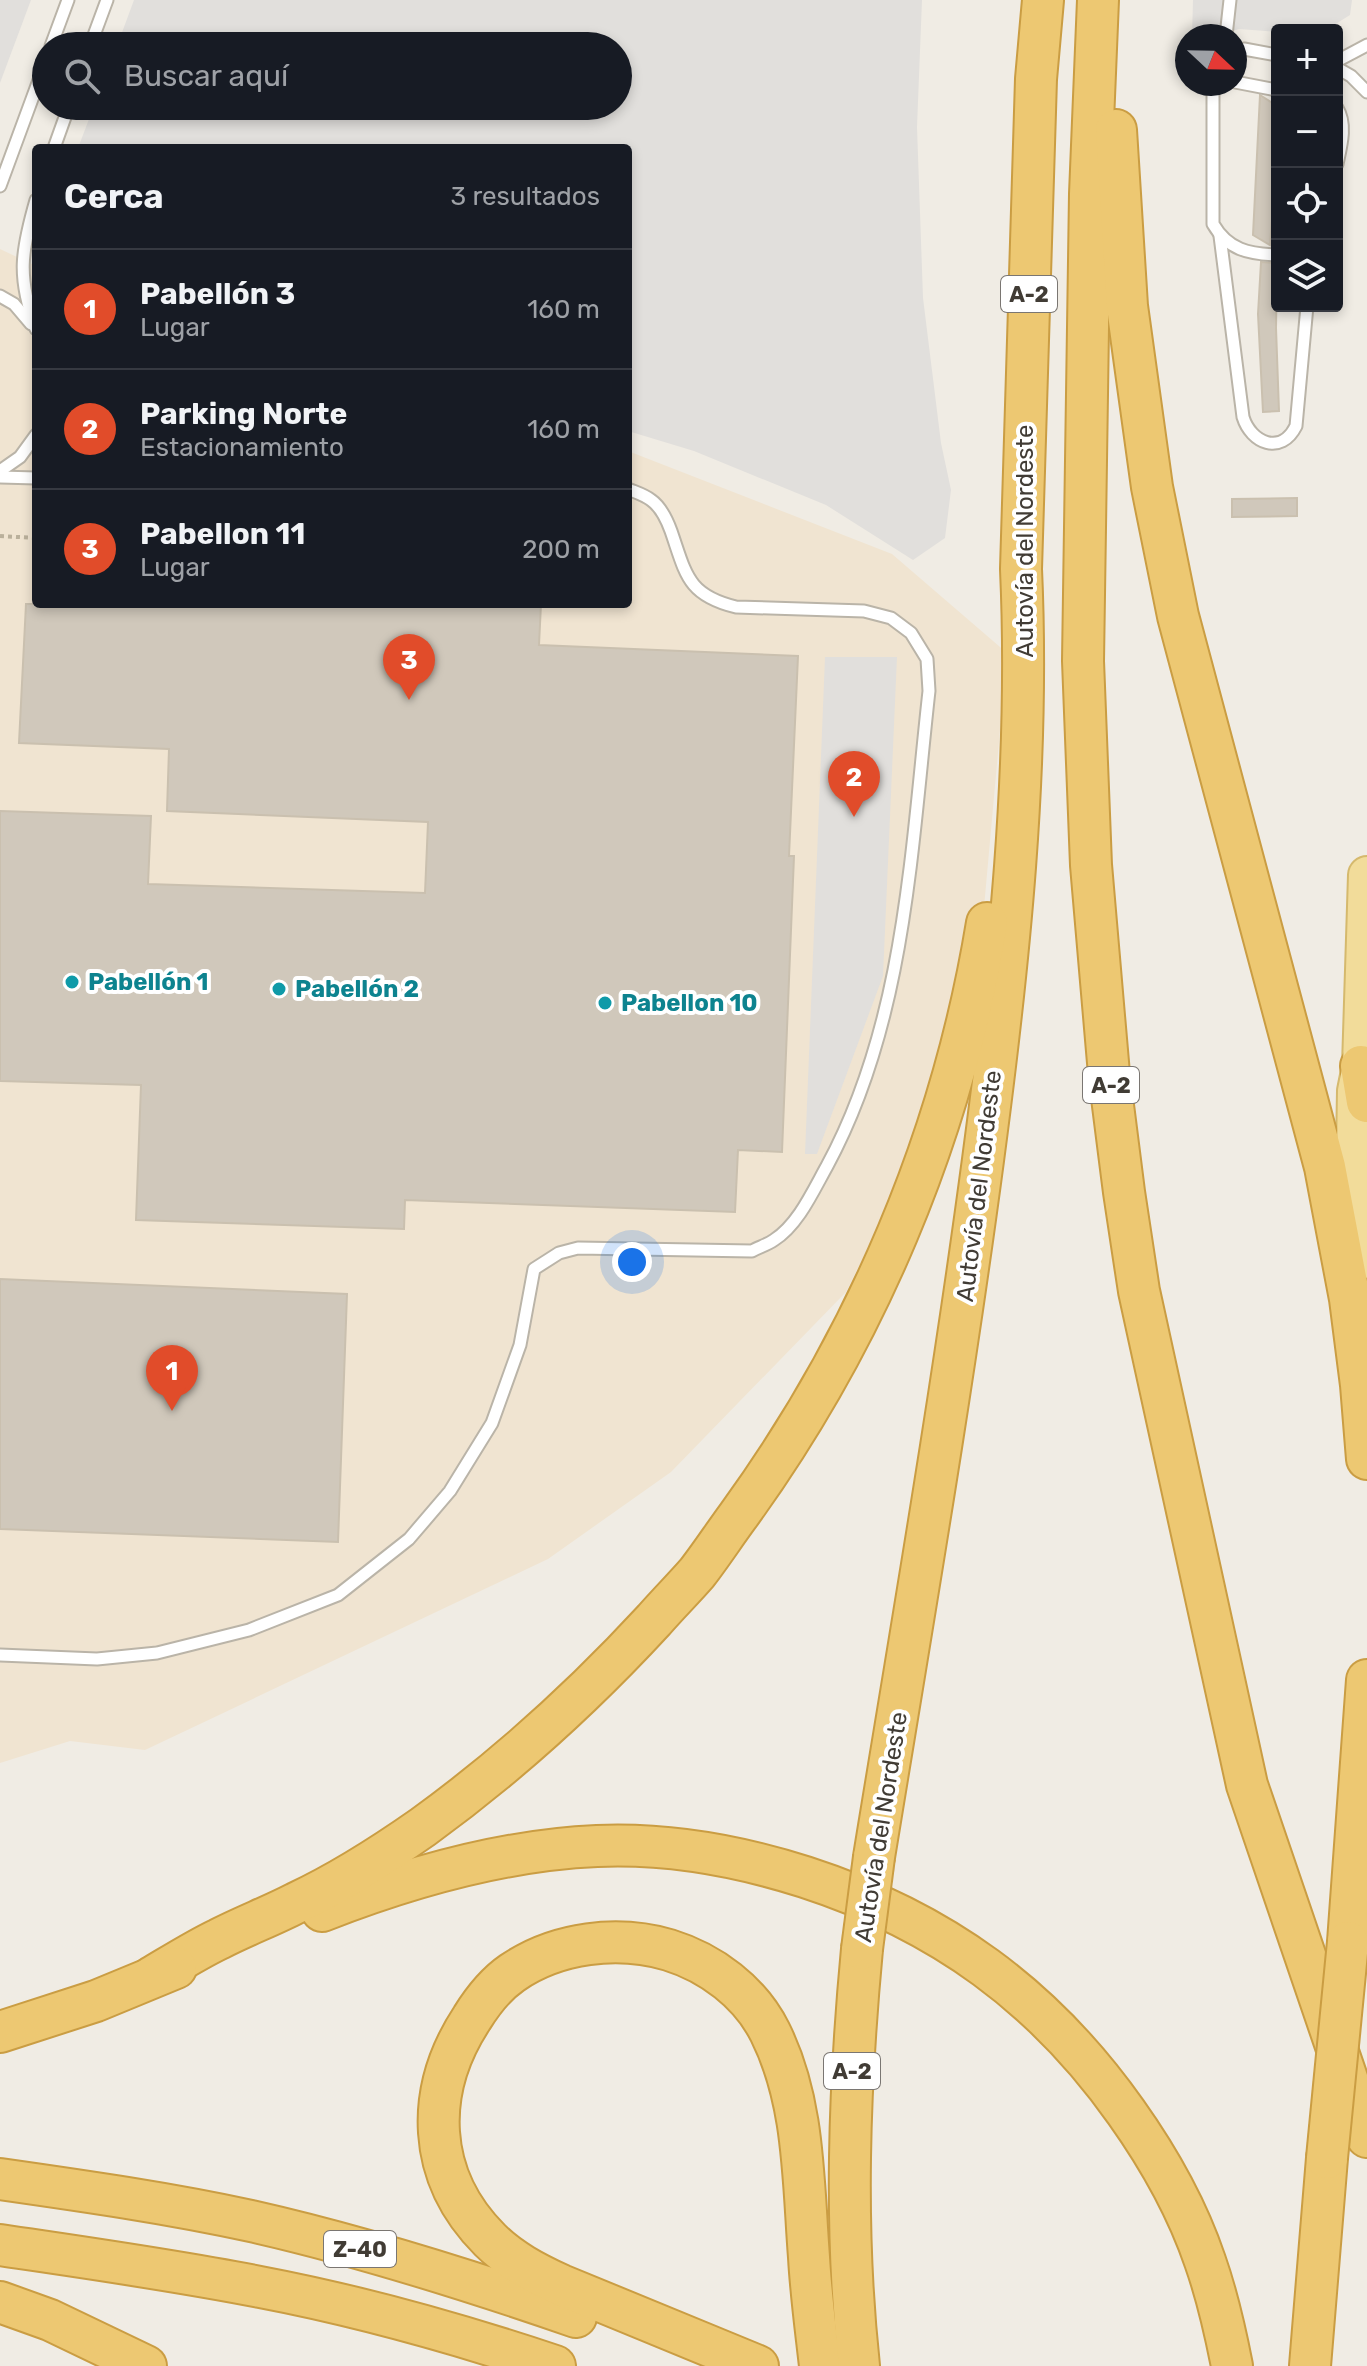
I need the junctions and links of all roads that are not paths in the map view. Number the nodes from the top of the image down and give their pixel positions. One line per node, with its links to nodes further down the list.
1 (68, 0): 8 (lane)
2 (107, 0): 9 (lane)
3 (1043, 0): 34 (highway, Autovía del Nordeste / A-2)
4 (1098, 0): 43 (highway, A-2)
5 (1115, 0): 37 (highway)
6 (1230, 0): 7 (lane)
7 (1227, 24)
8 (56, 32)
9 (95, 32)
10 (1367, 45): 13 (lane)
11 (1247, 50): 12 (lane)
12 (1271, 54)
13 (1343, 58)
14 (1343, 71): 17 (lane)
15 (1247, 84): 16 (lane)
16 (1271, 89)
17 (1367, 92)
18 (1213, 96): 24 (lane)
19 (32, 99): 22 (lane)
20 (64, 120): 21 (lane)
21 (55, 144)
22 (0, 186)
23 (32, 216): 28 (lane)
24 (1220, 236): 25 (lane); 27 (lane)
25 (1271, 254)
26 (0, 296): 29 (lane)
27 (1306, 312)
28 (32, 319)
29 (32, 325)
30 (32, 440): 31 (lane)
31 (0, 474): 32 (lane)
32 (32, 478)
33 (632, 492): 39 (lane)
34 (1021, 569): 41 (highway); 47 (highway, Autovía del Nordeste / A-2, bridge)
35 (1367, 875): 36 (main road)
36 (1364, 1084): 37 (main road)
37 (1350, 1299): 38 (highway)
38 (1367, 1459)
39 (0, 1655)
40 (1367, 1680): 53 (highway, bridge)
41 (152, 1977): 42 (highway); 52 (highway)
42 (0, 2032)
43 (1367, 2137)
44 (0, 2179): 50 (highway, Z-40)
45 (0, 2245): 49 (highway, Z-40)
46 (0, 2302): 48 (highway)
47 (839, 2360): 51 (highway)
48 (146, 2366)
49 (555, 2366)
50 (708, 2366)
51 (758, 2366)
52 (1232, 2366)
53 (1310, 2366)

